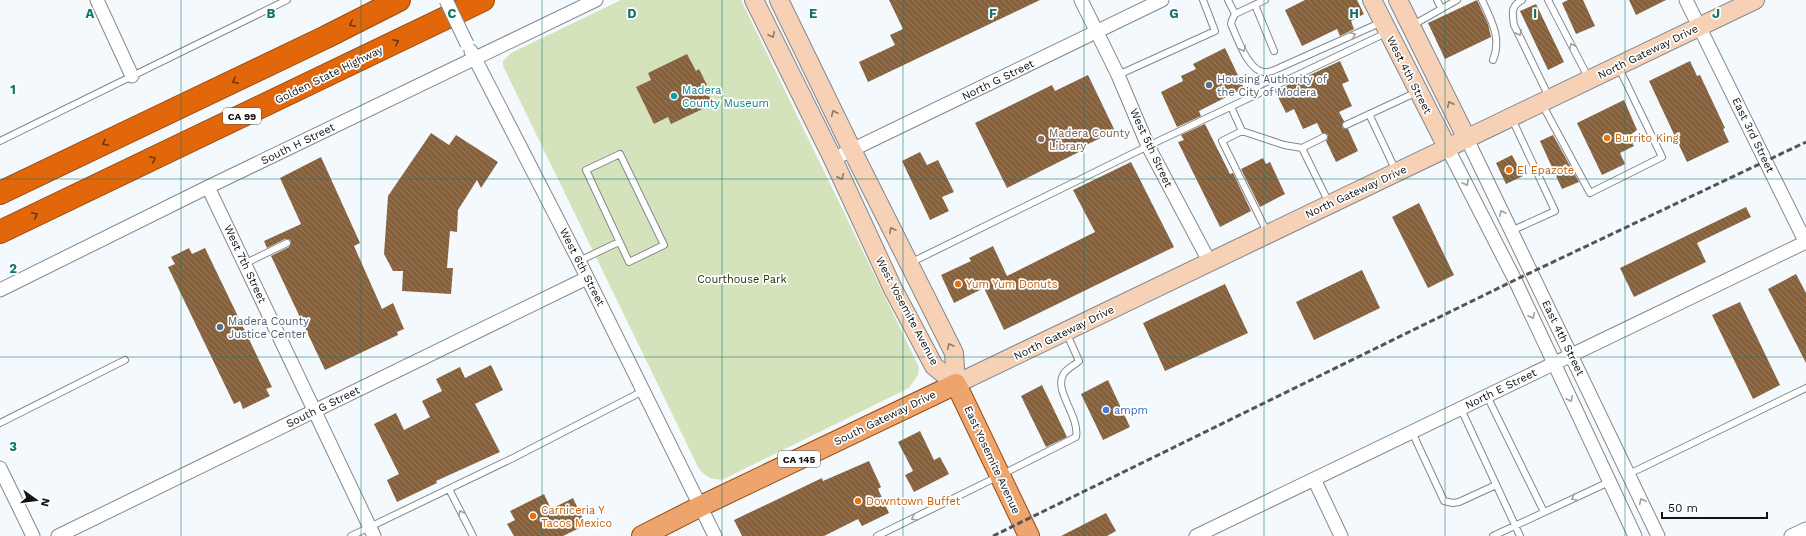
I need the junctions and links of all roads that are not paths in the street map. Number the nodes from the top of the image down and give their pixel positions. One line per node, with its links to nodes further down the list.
1 (97, 0): 35 (street)
2 (287, 0): 35 (lane)
3 (399, 0): 54 (highway, one-way to 54)
4 (446, 0): 31 (street, West 6th Street, bridge)
5 (484, 0): 57 (highway, Golden State Highway / CA 99, one-way to 5)
6 (596, 0): 31 (street, South H Street)
7 (754, 0): 51 (main road, West Yosemite Avenue, one-way to 51)
8 (779, 0): 50 (main road, West Yosemite Avenue, one-way to 8)
9 (1081, 0): 29 (street, West 5th Street)
10 (1162, 0): 29 (street, North G Street)
11 (1202, 0): 34 (lane)
12 (1228, 0): 25 (lane)
13 (1265, 0): 23 (lane)
14 (1372, 0): 27 (main road, West 4th Street)
15 (1398, 0): 26 (main road, West 4th Street)
16 (1437, 0): 24 (lane)
17 (1457, 0): 24 (lane)
18 (1482, 0): 32 (lane)
19 (1522, 0): 38 (lane, one-way to 38)
20 (1548, 0): 36 (lane, one-way to 20)
21 (1686, 0): 28 (street, East 3rd Street)
22 (1755, 0): 28 (main road, North Gateway Drive)
23 (1254, 5): 25 (lane); 30 (lane)
24 (1441, 8): 26 (lane)
25 (1235, 14): 27 (lane, one-way to 27)
26 (1411, 26): 45 (main road, West 4th Street, one-way to 26)
27 (1385, 27): 37 (main road, West 4th Street); 39 (lane)
28 (1700, 27): 33 (main road, North Gateway Drive); 61 (street, East 3rd Street)
29 (1097, 32): 34 (street, West 5th Street); 50 (street, North G Street)
30 (1274, 51)
31 (474, 58): 53 (street, South H Street); 63 (street, West 6th Street)
32 (1493, 60)
33 (1618, 67): 36 (main road, North Gateway Drive); 38 (lane)
34 (1118, 75): 47 (street, West 5th Street)
35 (132, 76): 46 (lane)
36 (1590, 80): 38 (main road, North Gateway Drive)
37 (1418, 91): 40 (lane); 49 (main road, West 4th Street)
38 (1546, 101): 41 (main road, North Gateway Drive)
39 (1231, 108): 43 (lane); 47 (lane)
40 (1369, 114): 42 (lane); 52 (lane)
41 (1511, 118): 45 (main road, North Gateway Drive); 56 (lane)
42 (1346, 125)
43 (1242, 131): 48 (lane); 58 (lane)
44 (1324, 137): 48 (lane)
45 (1467, 139): 49 (main road, North Gateway Drive); 56 (street, East 4th Street, one-way to 45)
46 (0, 141)
47 (1148, 146): 62 (street, West 5th Street); 65 (lane)
48 (1302, 148): 55 (lane)
49 (1448, 148): 52 (main road, North Gateway Drive); 71 (street, East 4th Street, one-way to 71)
50 (852, 150): 51 (street, North G Street); 65 (main road, West Yosemite Avenue, one-way to 50)
51 (833, 159): 72 (main road, West Yosemite Avenue, one-way to 72)
52 (1397, 173): 55 (main road, North Gateway Drive)
53 (208, 187): 64 (street, West 7th Street); 67 (street, South H Street)
54 (0, 193)
55 (1330, 204): 58 (main road, North Gateway Drive)
56 (1511, 231): 69 (street, East 4th Street)
57 (0, 232)
58 (1267, 234): 62 (main road, North Gateway Drive)
59 (287, 242): 64 (lane)
60 (619, 242): 60 (lane); 63 (lane)
61 (1806, 242): 69 (street, North E Street)
62 (1209, 261): 68 (main road, North Gateway Drive)
63 (579, 262): 66 (street, West 6th Street)
64 (244, 264): 77 (street, West 7th Street)
65 (909, 264): 72 (main road, West Yosemite Avenue, one-way to 65)
66 (587, 278): 74 (street, West 6th Street); 77 (street, South G Street)
67 (0, 290)
68 (1066, 332): 72 (main road, North Gateway Drive); 82 (lane)
69 (1571, 356): 71 (street, North E Street); 81 (street, East 4th Street)
70 (125, 360): 78 (lane)
71 (1554, 364): 75 (street, North E Street); 84 (street, East 4th Street, one-way to 84)
72 (956, 384): 82 (main road, East Yosemite Avenue); 87 (main road, South Gateway Drive / CA 145)
73 (1806, 388): 81 (lane)
74 (643, 391): 86 (lane); 87 (street, West 6th Street)
75 (1487, 396): 76 (street, North E Street); 88 (lane)
76 (1461, 408): 79 (street, North E Street); 85 (lane)
77 (314, 411): 91 (street, West 7th Street); 93 (street, South G Street)
78 (0, 423)
79 (1412, 432): 83 (street, North E Street); 85 (lane)
80 (0, 468): 92 (street)
81 (1629, 474): 105 (street, East 4th Street, one-way to 81)
82 (1000, 476): 98 (lane, one-way to 98); 99 (main road, East Yosemite Avenue)
83 (1314, 479): 100 (street, North E Street); 101 (street)
84 (1609, 482): 88 (lane, one-way to 88); 104 (street, East 4th Street)
85 (1496, 485): 89 (lane)
86 (449, 489): 91 (lane); 95 (lane, one-way to 86)
87 (701, 506): 96 (main road, South Gateway Drive / CA 145); 97 (street, West 6th Street)
88 (1544, 512): 89 (lane)
89 (1515, 526): 102 (lane); 103 (lane)
90 (1806, 529): 106 (street)
91 (372, 531): 94 (lane)
92 (33, 536)
93 (58, 536)
94 (351, 536)
95 (473, 536)
96 (642, 536)
97 (715, 536)
98 (877, 536)
99 (1028, 536)
100 (1196, 536)
101 (1341, 536)
102 (1493, 536)
103 (1520, 536)
104 (1635, 536)
105 (1658, 536)
106 (1791, 536)

